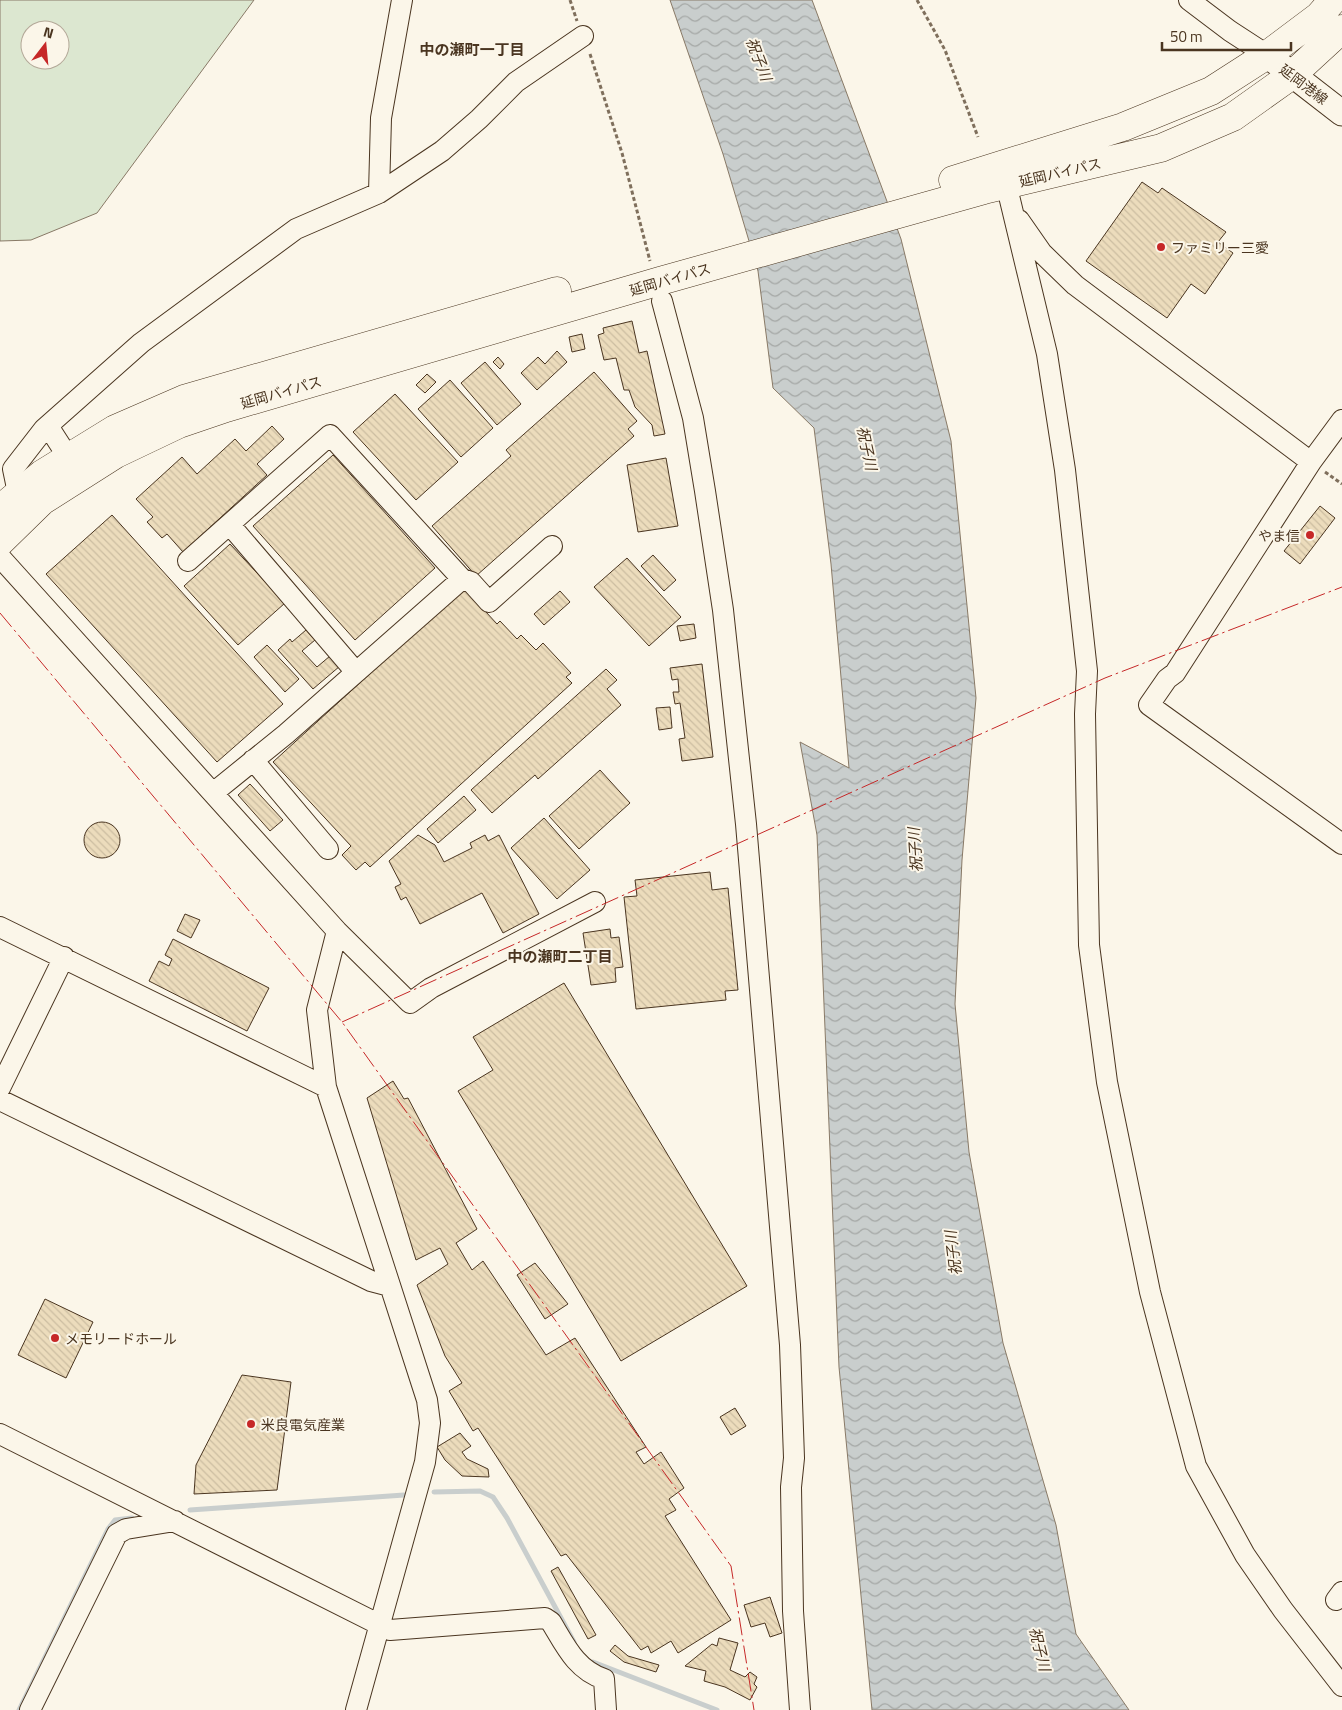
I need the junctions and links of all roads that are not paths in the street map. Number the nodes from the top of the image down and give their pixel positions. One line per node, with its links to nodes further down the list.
1 (402, 0): 10 (street)
2 (1190, 0): 6 (street)
3 (1333, 0): 6 (highway, 延岡バイパス)
4 (1342, 28): 7 (highway, 延岡バイパス)
5 (583, 37): 10 (street)
6 (1267, 55): 7 (main road, 延岡港線); 9 (highway, 延岡バイパス)
7 (1292, 75): 8 (main road, 延岡港線); 9 (highway, 延岡バイパス)
8 (1342, 112)
9 (992, 178): 11 (street); 12 (highway, 延岡バイパス)
10 (379, 193): 14 (street)
11 (1013, 212): 16 (street); 40 (street)
12 (657, 277): 15 (highway, 延岡バイパス); 19 (highway, 延岡バイパス); 44 (street)
13 (1342, 420): 16 (street)
14 (48, 426): 15 (street); 17 (street)
15 (68, 457): 17 (highway, 延岡バイパス)
16 (1310, 462): 27 (street)
17 (9, 501)
18 (230, 525): 22 (street); 23 (street); 24 (street)
19 (0, 542)
20 (552, 546): 23 (street)
21 (0, 557): 26 (street)
22 (188, 561)
23 (462, 579): 24 (street)
24 (355, 672): 25 (street)
25 (253, 760): 26 (street); 28 (street)
26 (213, 793): 31 (street)
27 (1342, 844)
28 (328, 849)
29 (595, 902): 31 (street)
30 (0, 927): 32 (street)
31 (338, 931): 33 (street)
32 (64, 957): 33 (street); 34 (street)
33 (326, 1087): 36 (street)
34 (0, 1088)
35 (0, 1100): 36 (street)
36 (390, 1286): 39 (street)
37 (0, 1434): 38 (street)
38 (174, 1521): 39 (street); 41 (street)
39 (379, 1626): 42 (street); 43 (street)
40 (1342, 1686)
41 (30, 1710)
42 (356, 1710)
43 (606, 1710)
44 (800, 1710)

